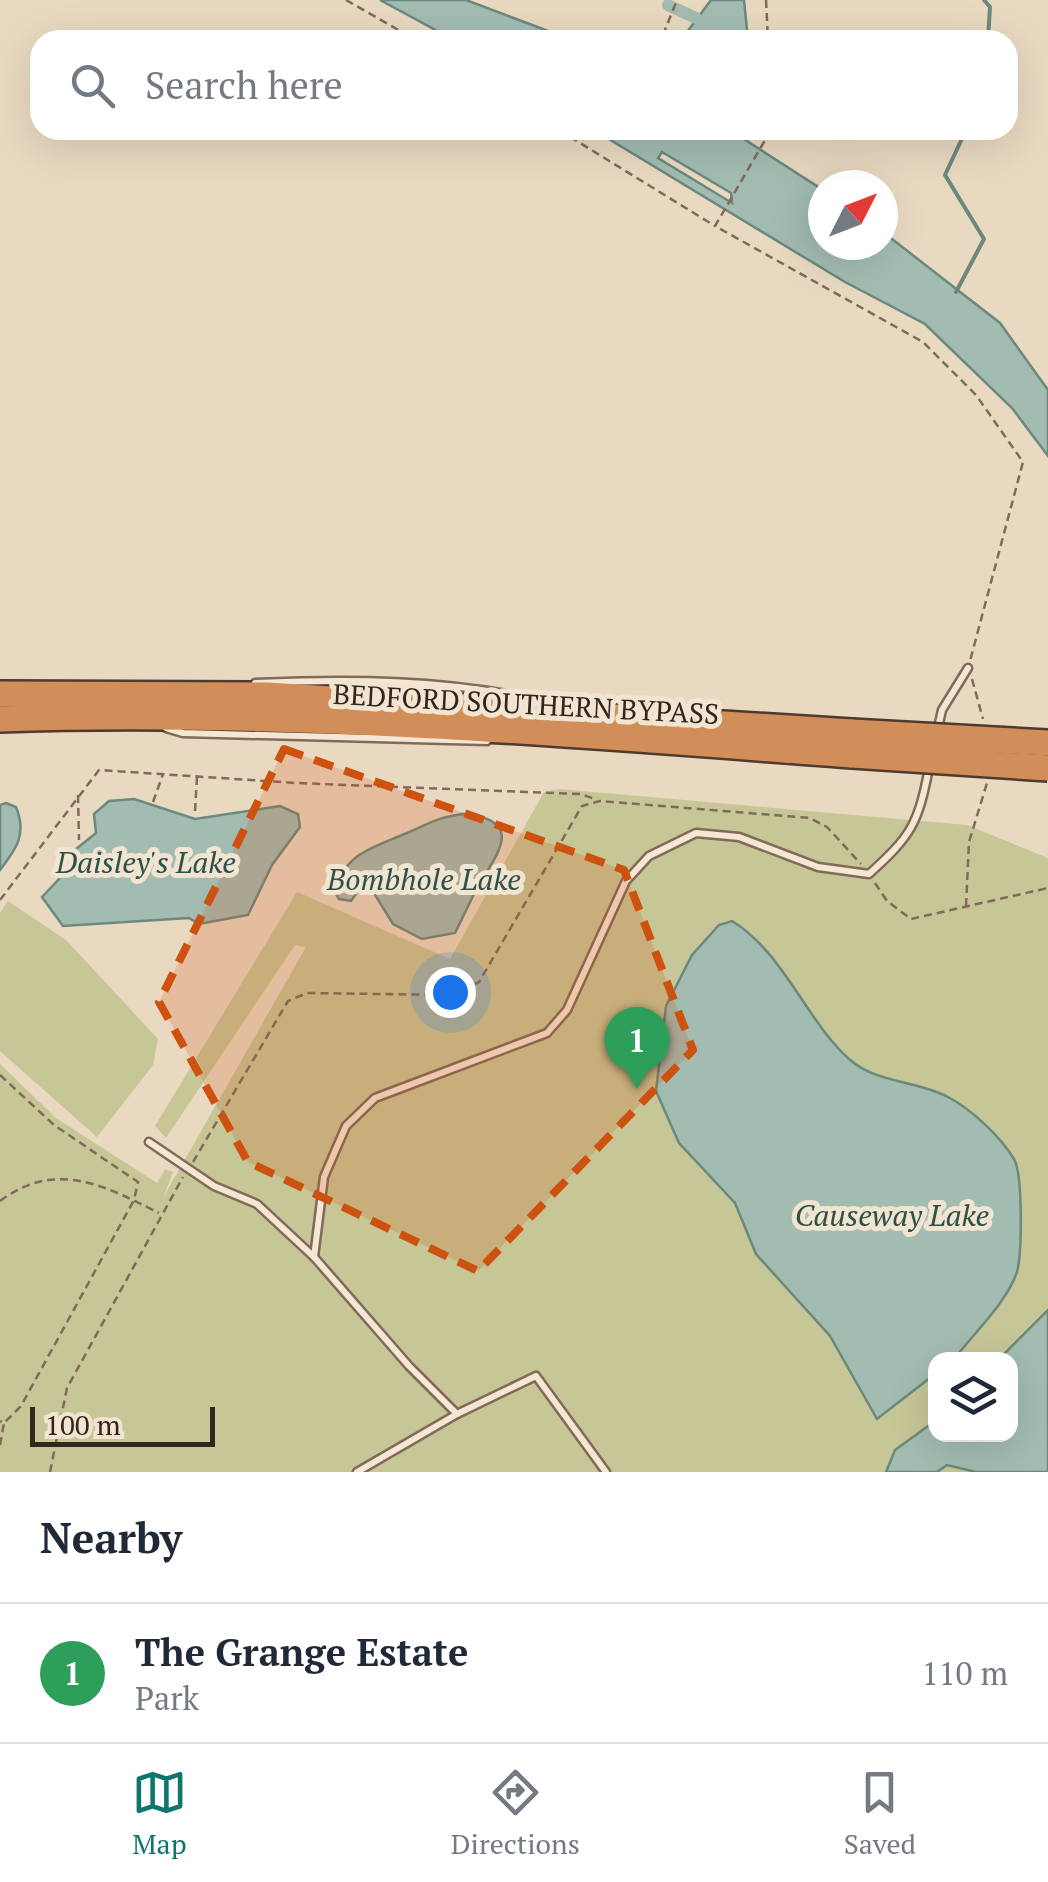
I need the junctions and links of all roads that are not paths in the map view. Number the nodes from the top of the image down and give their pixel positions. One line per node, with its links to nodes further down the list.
1 (968, 668): 11 (lane)
2 (243, 683): 6 (lane)
3 (223, 684): 4 (lane)
4 (144, 694): 5 (highway, BEDFORD SOUTHERN BYPASS); 6 (highway, BEDFORD SOUTHERN BYPASS)
5 (4, 707): 6 (highway, BEDFORD SOUTHERN BYPASS)
6 (559, 722): 8 (highway, BEDFORD SOUTHERN BYPASS)
7 (1048, 743): 8 (highway, BEDFORD SOUTHERN BYPASS, bridge)
8 (852, 744): 9 (highway, BEDFORD SOUTHERN BYPASS, bridge)
9 (1048, 768)
10 (148, 1142): 11 (lane)
11 (314, 1257): 12 (lane)
12 (457, 1414): 13 (lane); 14 (lane)
13 (357, 1472)
14 (606, 1472)

